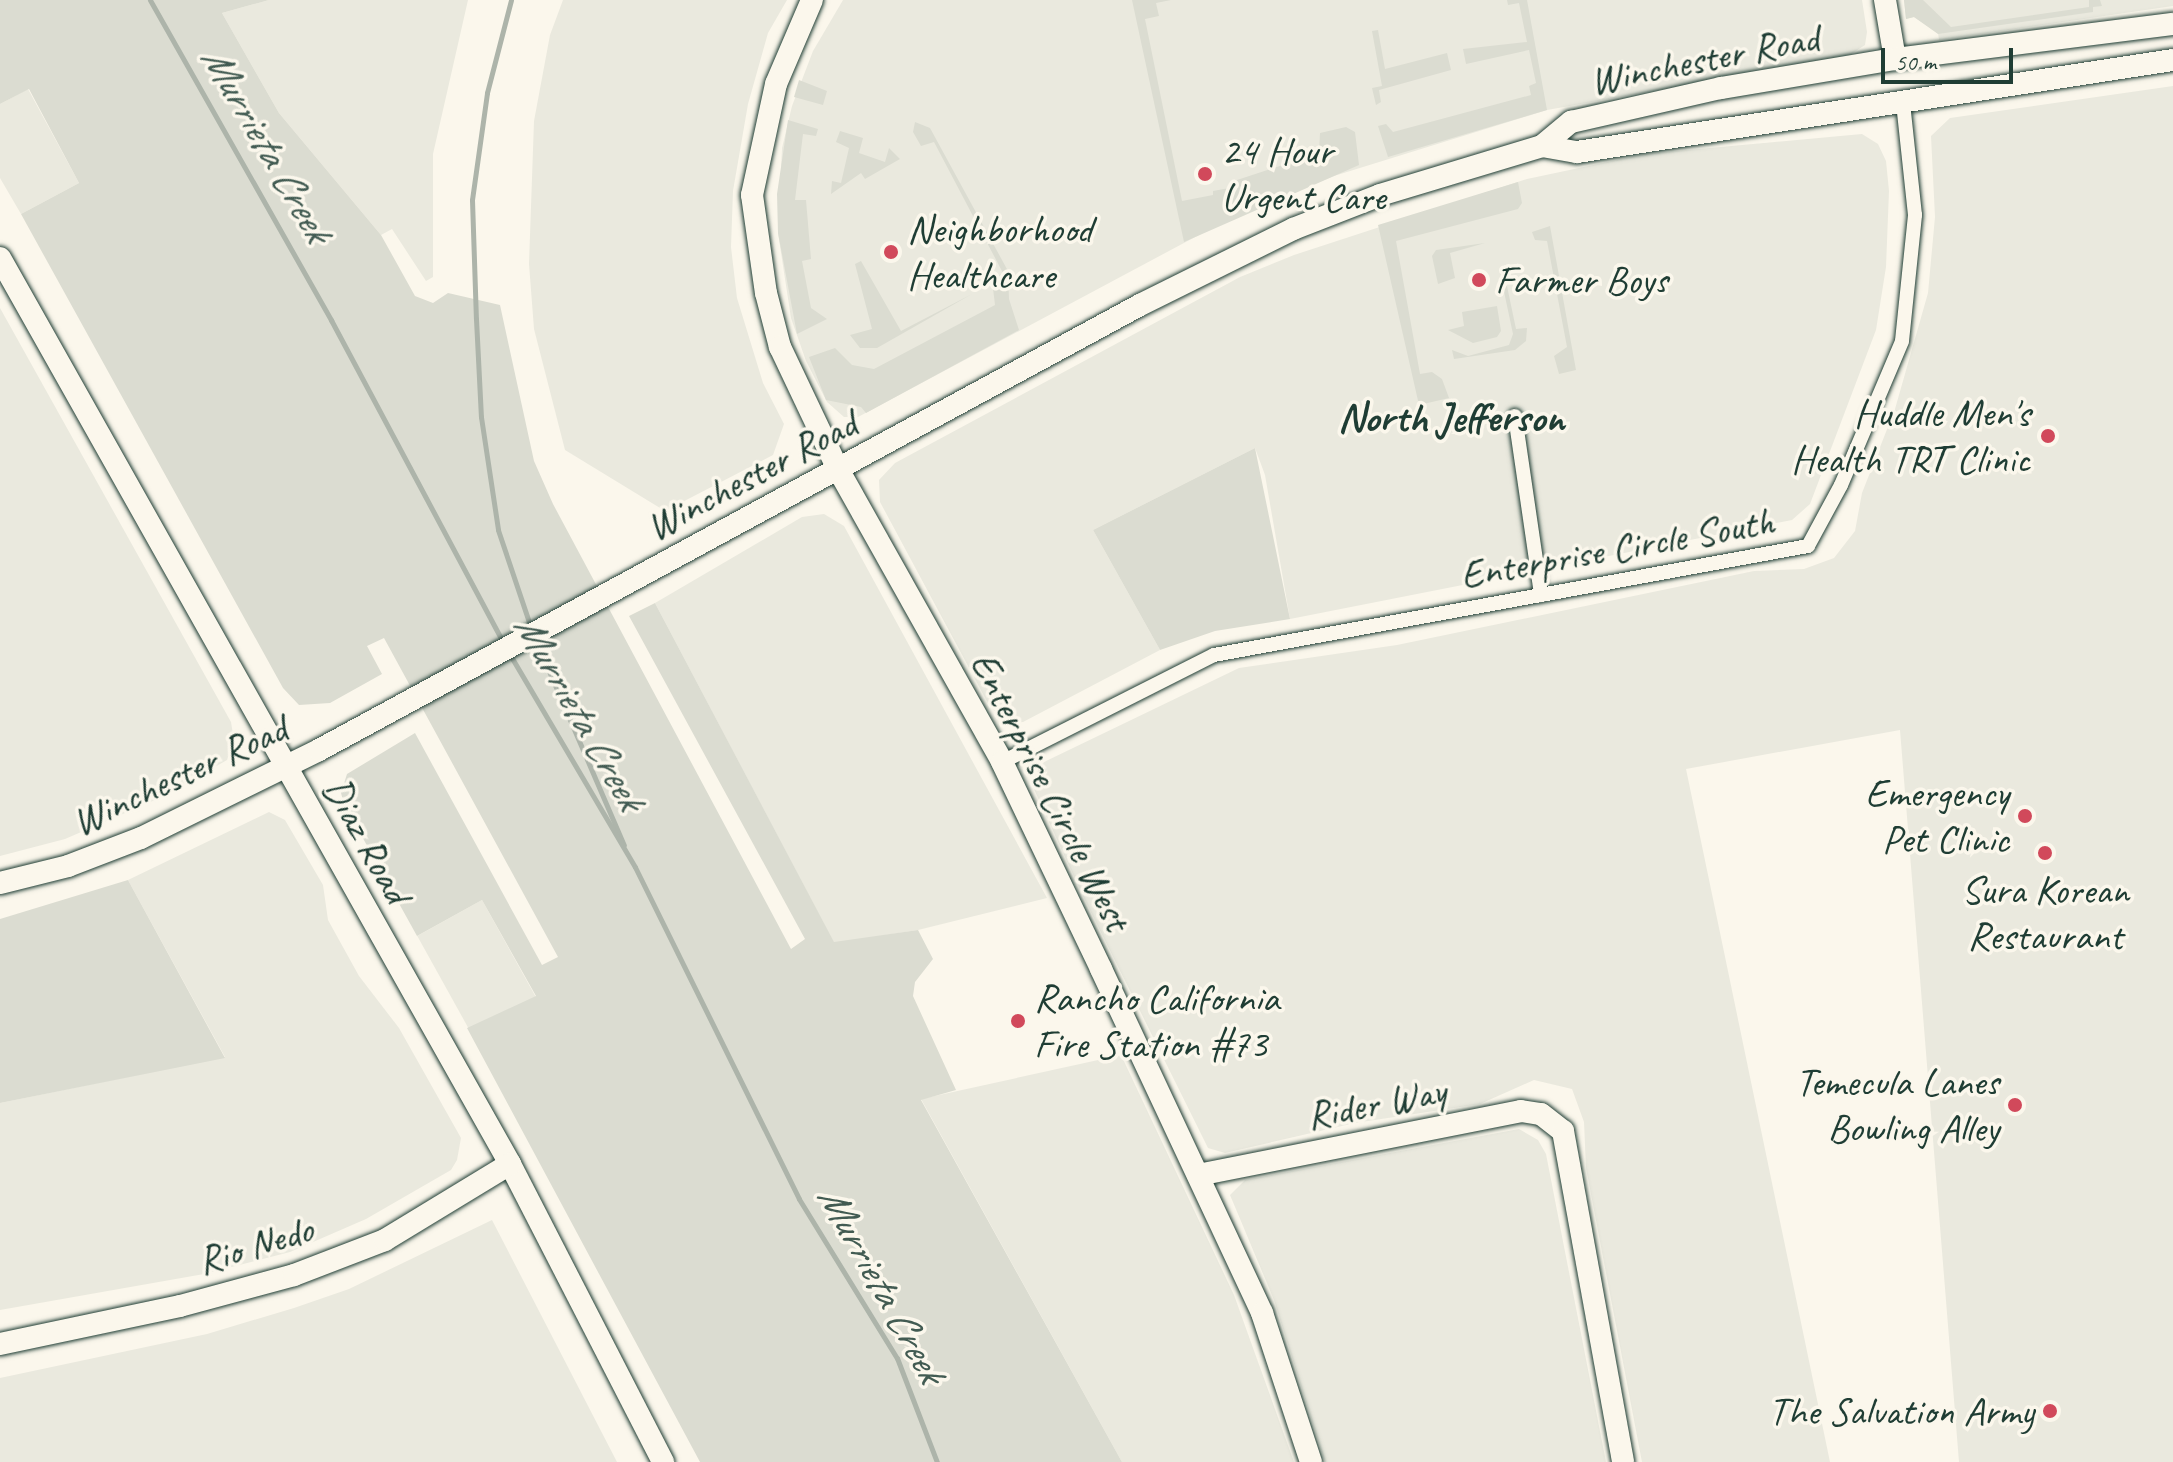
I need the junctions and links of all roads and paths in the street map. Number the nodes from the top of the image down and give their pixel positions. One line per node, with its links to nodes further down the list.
1 (812, 0): 10 (street, Enterprise Circle West)
2 (1885, 0): 4 (street)
3 (2173, 24): 4 (street, Winchester Road)
4 (1895, 59): 7 (street, Winchester Road)
5 (2173, 60): 6 (street, Winchester Road)
6 (1903, 103): 7 (street, Winchester Road); 11 (street, Enterprise Circle South)
7 (1542, 146): 10 (street, Winchester Road)
8 (0, 258): 13 (street, Diaz Road)
9 (1515, 416): 11 (street)
10 (839, 471): 12 (street, Enterprise Circle West); 13 (street, Winchester Road)
11 (1541, 595): 12 (street, Enterprise Circle South)
12 (1002, 762): 16 (street, Enterprise Circle West)
13 (285, 766): 14 (street, Winchester Road); 15 (street, Diaz Road)
14 (0, 883)
15 (510, 1164): 17 (street, Rio Nedo); 18 (street, Diaz Road)
16 (1198, 1175): 19 (street, Enterprise Circle West); 20 (street, Rider Way)
17 (0, 1344)
18 (663, 1462)
19 (1311, 1462)
20 (1623, 1462)

